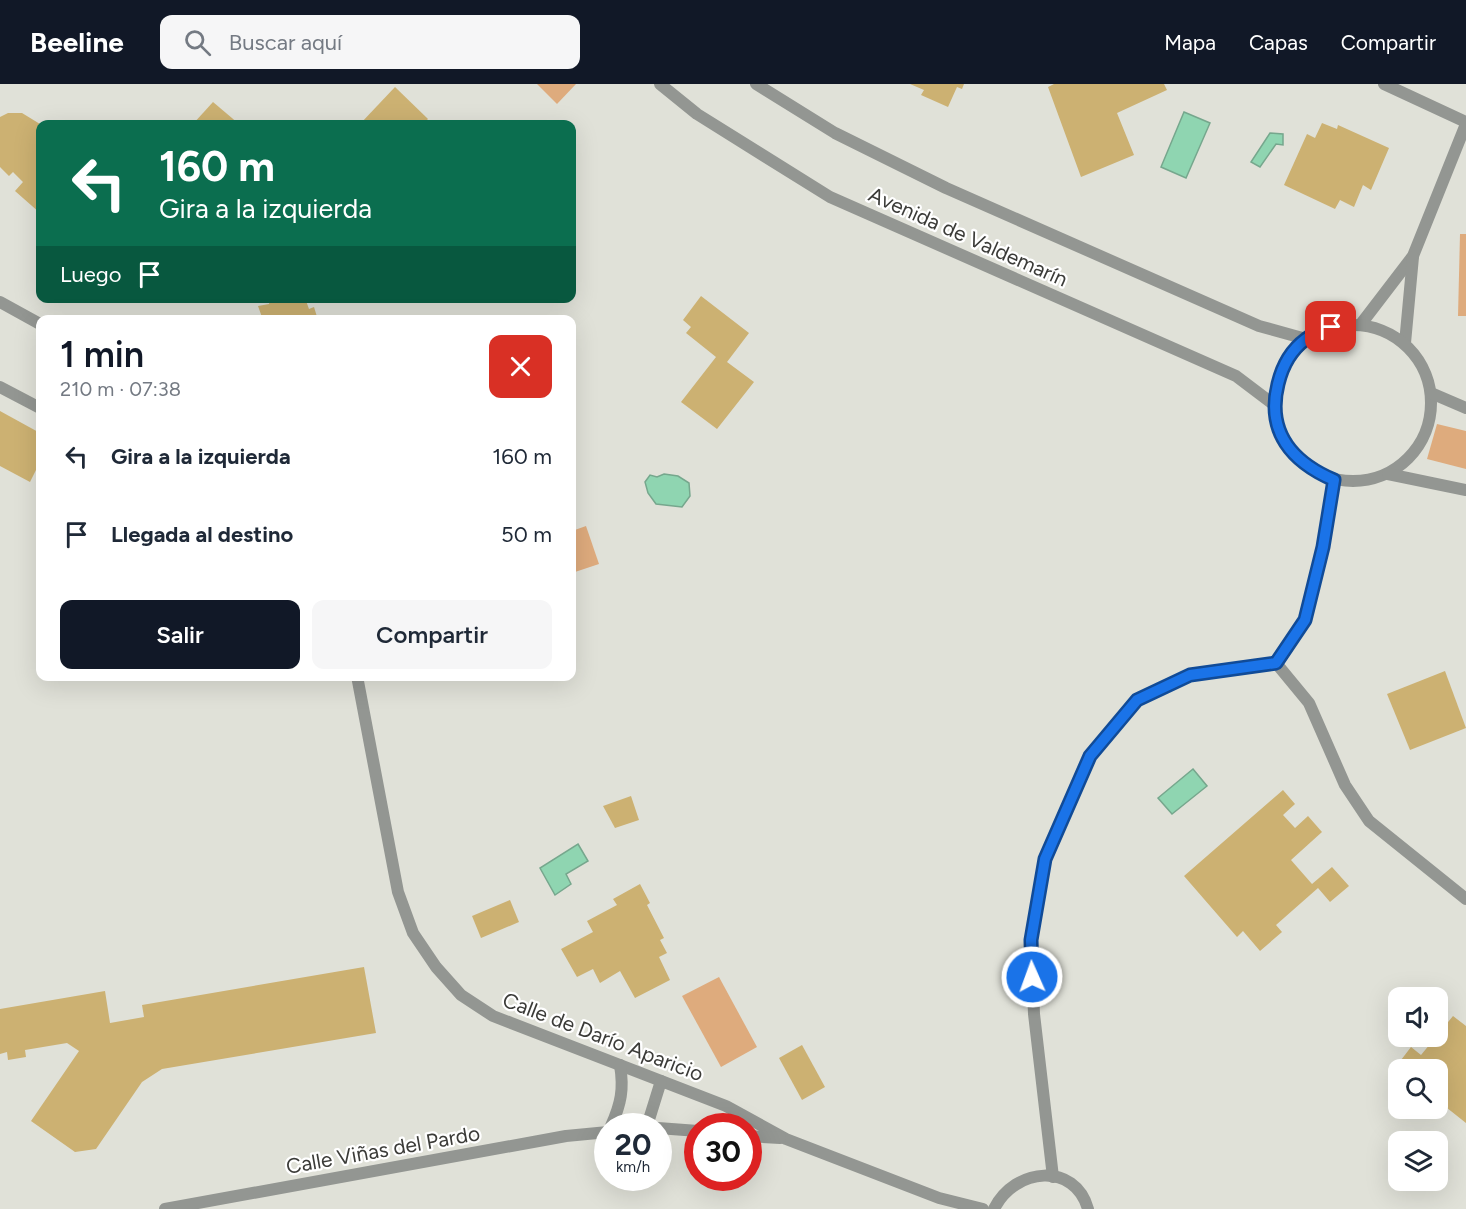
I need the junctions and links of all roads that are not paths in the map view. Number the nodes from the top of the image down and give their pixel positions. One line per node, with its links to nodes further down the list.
1 (660, 84): 13 (street, Avenida de Valdemarín)
2 (756, 84): 9 (street, Avenida de Valdemarín)
3 (1383, 84): 4 (street)
4 (1466, 123): 5 (street)
5 (1413, 256): 8 (street); 10 (street)
6 (0, 302): 7 (street)
7 (36, 322)
8 (1361, 324): 9 (street); 10 (street)
9 (1306, 339): 13 (street)
10 (1405, 343): 12 (street)
11 (0, 387): 14 (street)
12 (1431, 393): 15 (street); 16 (street)
13 (1273, 404): 17 (street)
14 (36, 406)
15 (1466, 408)
16 (1388, 474): 17 (street); 18 (street)
17 (1334, 480): 19 (street)
18 (1466, 490)
19 (1276, 663): 21 (street); 29 (street)
20 (358, 681): 22 (street, Calle de Darío Aparicio)
21 (1466, 899)
22 (620, 1065): 23 (street, Calle de Darío Aparicio); 24 (street)
23 (662, 1081): 25 (street); 28 (street, Calle de Darío Aparicio)
24 (617, 1113)
25 (651, 1113)
26 (594, 1133): 30 (street, Calle Viñas del Pardo)
27 (762, 1137): 28 (street)
28 (786, 1139): 31 (street, Calle de Darío Aparicio)
29 (1053, 1177): 32 (street); 33 (street)
30 (165, 1209)
31 (983, 1209)
32 (994, 1209)
33 (1088, 1209)

